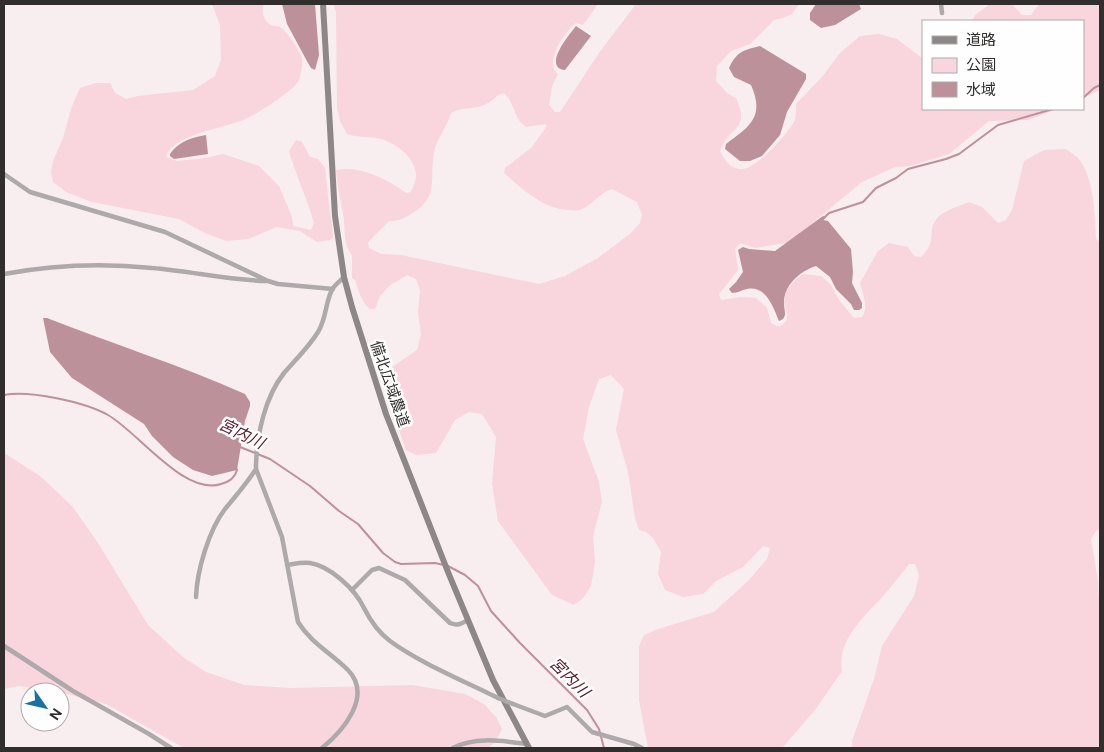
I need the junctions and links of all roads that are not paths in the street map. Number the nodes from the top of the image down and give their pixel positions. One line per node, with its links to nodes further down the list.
1 (323, 4): 6 (street, 備北広域農道)
2 (941, 4): 3 (street)
3 (942, 13)
4 (4, 174): 7 (street)
5 (4, 274): 7 (street)
6 (344, 277): 8 (street); 13 (street, 備北広域農道)
7 (268, 281): 8 (street)
8 (333, 289): 9 (street)
9 (256, 469): 10 (street); 12 (street)
10 (287, 565): 11 (street); 17 (street)
11 (352, 590): 13 (street); 19 (street, bridge)
12 (196, 597)
13 (468, 620): 15 (street, 備北広域農道)
14 (4, 646): 16 (street)
15 (528, 746): 18 (street)
16 (172, 748)
17 (322, 748)
18 (453, 748)
19 (642, 748)

